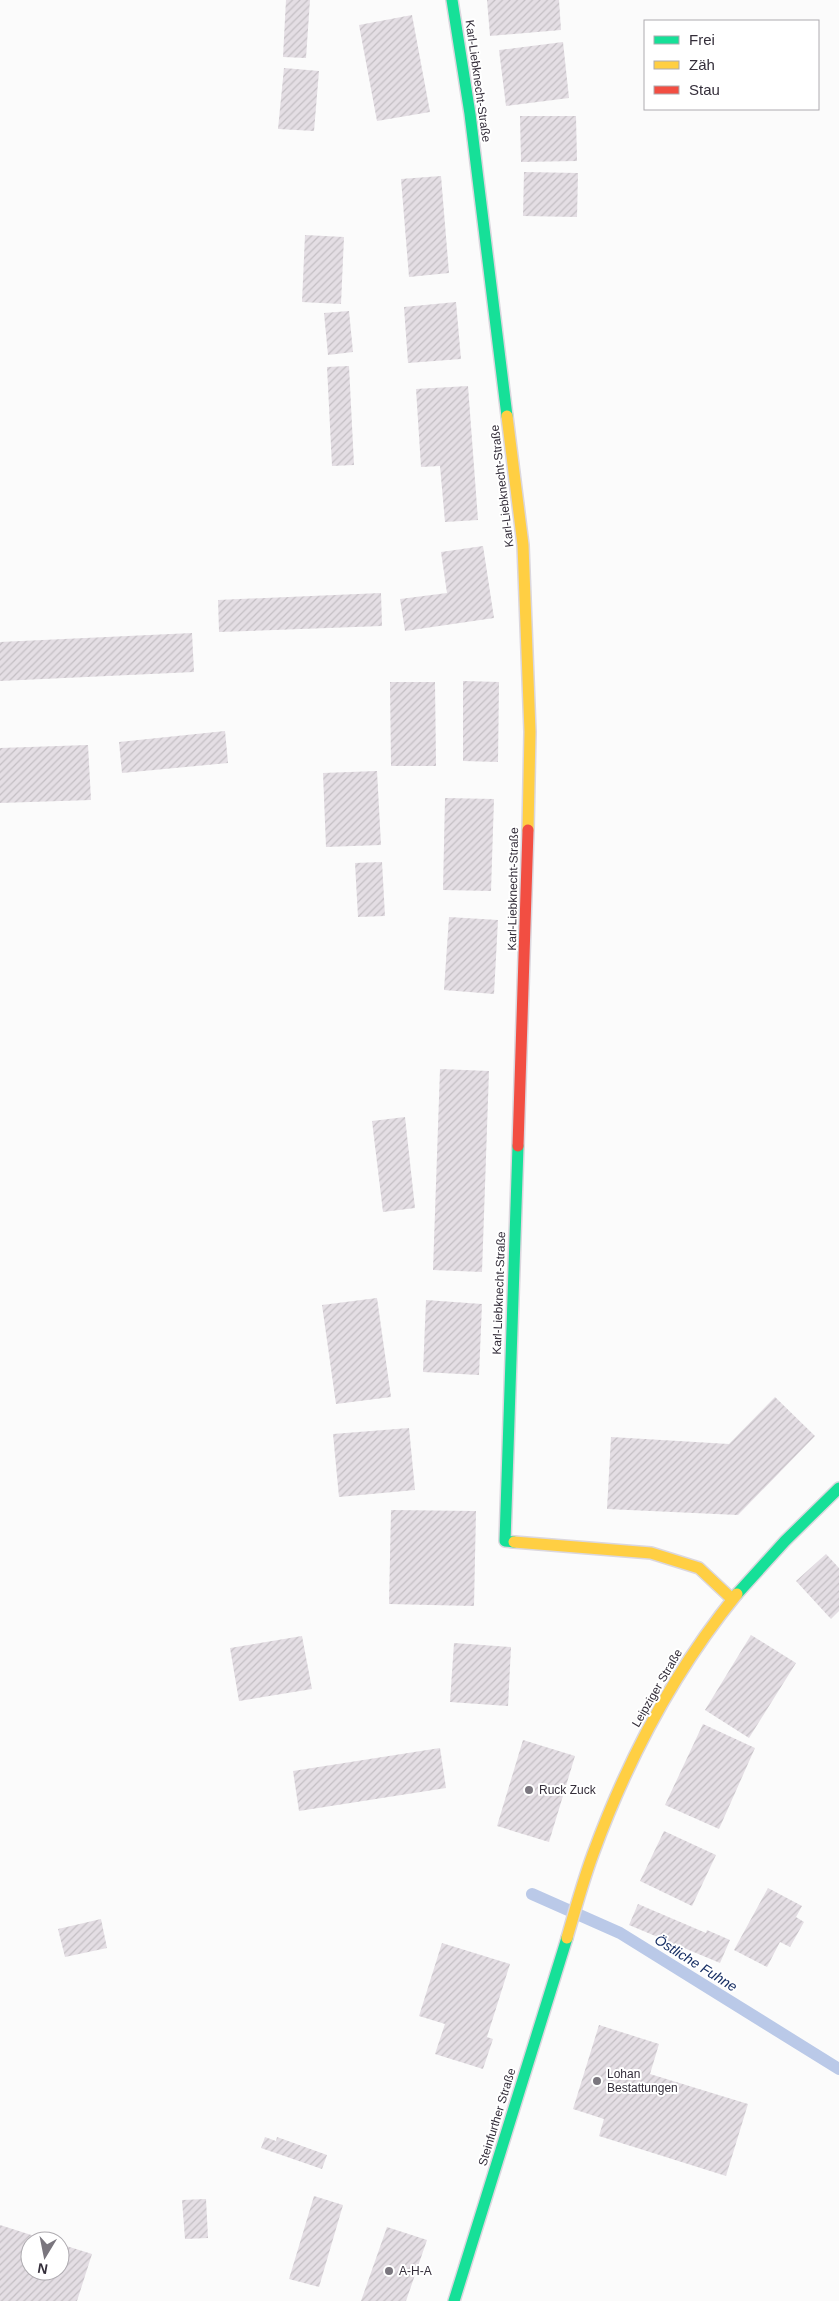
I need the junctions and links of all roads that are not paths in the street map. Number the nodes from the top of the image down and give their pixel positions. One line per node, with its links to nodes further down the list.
1 (452, 0): 3 (street, Karl-Liebknecht-Straße)
2 (839, 1488): 3 (street, Leipziger Straße)
3 (732, 1599): 4 (street, Leipziger Straße)
4 (565, 1942): 5 (street, Steinfurther Straße)
5 (454, 2301)

